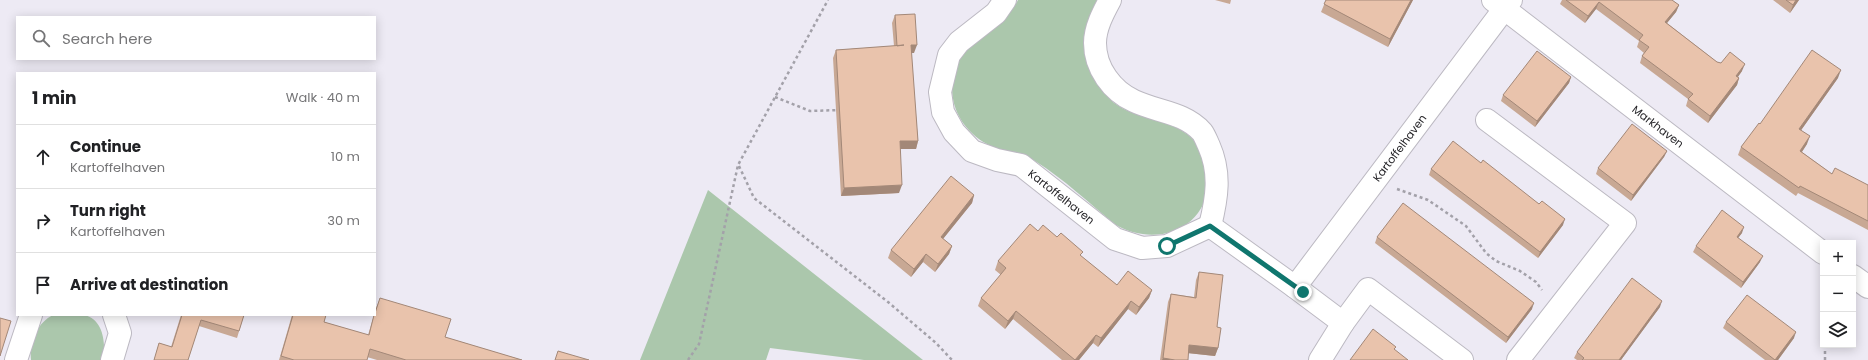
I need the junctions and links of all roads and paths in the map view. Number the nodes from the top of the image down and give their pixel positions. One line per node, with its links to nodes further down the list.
1 (828, 0): 5 (path)
2 (1005, 0): 10 (street, Kartoffelhaven)
3 (1110, 0): 10 (street)
4 (1503, 3): 9 (street, Kartoffelhaven); 11 (street, Markhaven)
5 (775, 97): 6 (path); 8 (path)
6 (844, 110)
7 (1487, 120): 15 (street)
8 (738, 165): 22 (path); 23 (path)
9 (1378, 176): 13 (street, Kartoffelhaven); 15 (path)
10 (1210, 226): 13 (street)
11 (1820, 251)
12 (1856, 278): 14 (street)
13 (1295, 287): 18 (street)
14 (1868, 287)
15 (1558, 310): 26 (street)
16 (31, 316): 20 (street)
17 (114, 316): 21 (street)
18 (1343, 323): 24 (street); 25 (street)
19 (1825, 348): 27 (path)
20 (16, 360)
21 (112, 360)
22 (688, 360)
23 (952, 360)
24 (1320, 360)
25 (1462, 360)
26 (1518, 360)
27 (1825, 360)

